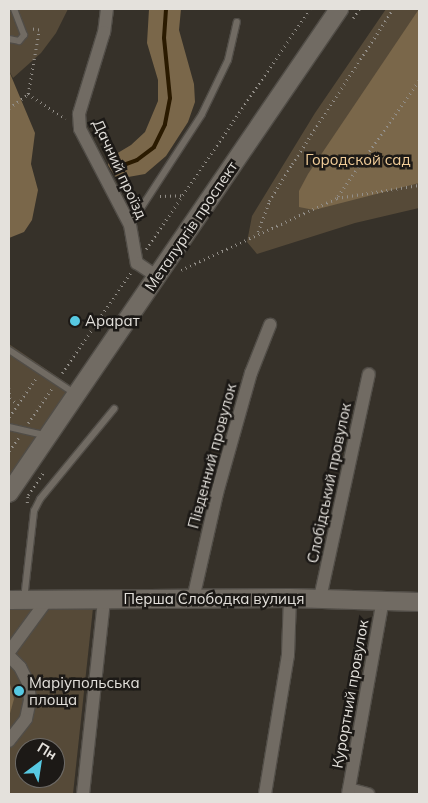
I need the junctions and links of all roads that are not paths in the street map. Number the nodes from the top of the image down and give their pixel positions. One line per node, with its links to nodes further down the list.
1 (14, 9): 5 (lane)
2 (107, 9): 6 (street, Дачний проїзд)
3 (339, 9): 7 (street, Металургів проспект)
4 (237, 22): 6 (lane)
5 (9, 39)
6 (130, 224): 7 (street, Дачний проїзд)
7 (156, 276): 11 (street, Металургів проспект)
8 (270, 325): 19 (street, Південний провулок)
9 (9, 350): 11 (lane)
10 (368, 374): 18 (street, Слобідський провулок)
11 (76, 394): 14 (street, Металургів проспект)
12 (114, 409): 16 (lane)
13 (9, 427): 14 (lane)
14 (48, 436): 15 (street, Металургів проспект)
15 (9, 493)
16 (14, 597): 20 (street, Перша Слободка вулиця)
17 (290, 598): 18 (street, Перша Слободка вулиця); 19 (street, Перша Слободка вулиця); 28 (street)
18 (320, 598): 22 (street, Перша Слободка вулиця)
19 (193, 599): 21 (street, Перша Слободка вулиця)
20 (47, 600): 21 (street, Перша Слободка вулиця); 24 (street)
21 (104, 600): 27 (street)
22 (383, 600): 23 (street, Перша Слободка вулиця); 26 (street, Курортний провулок)
23 (419, 602)
24 (9, 654): 25 (street)
25 (9, 741)
26 (348, 791): 29 (street)
27 (82, 794)
28 (265, 794)
29 (368, 794)

